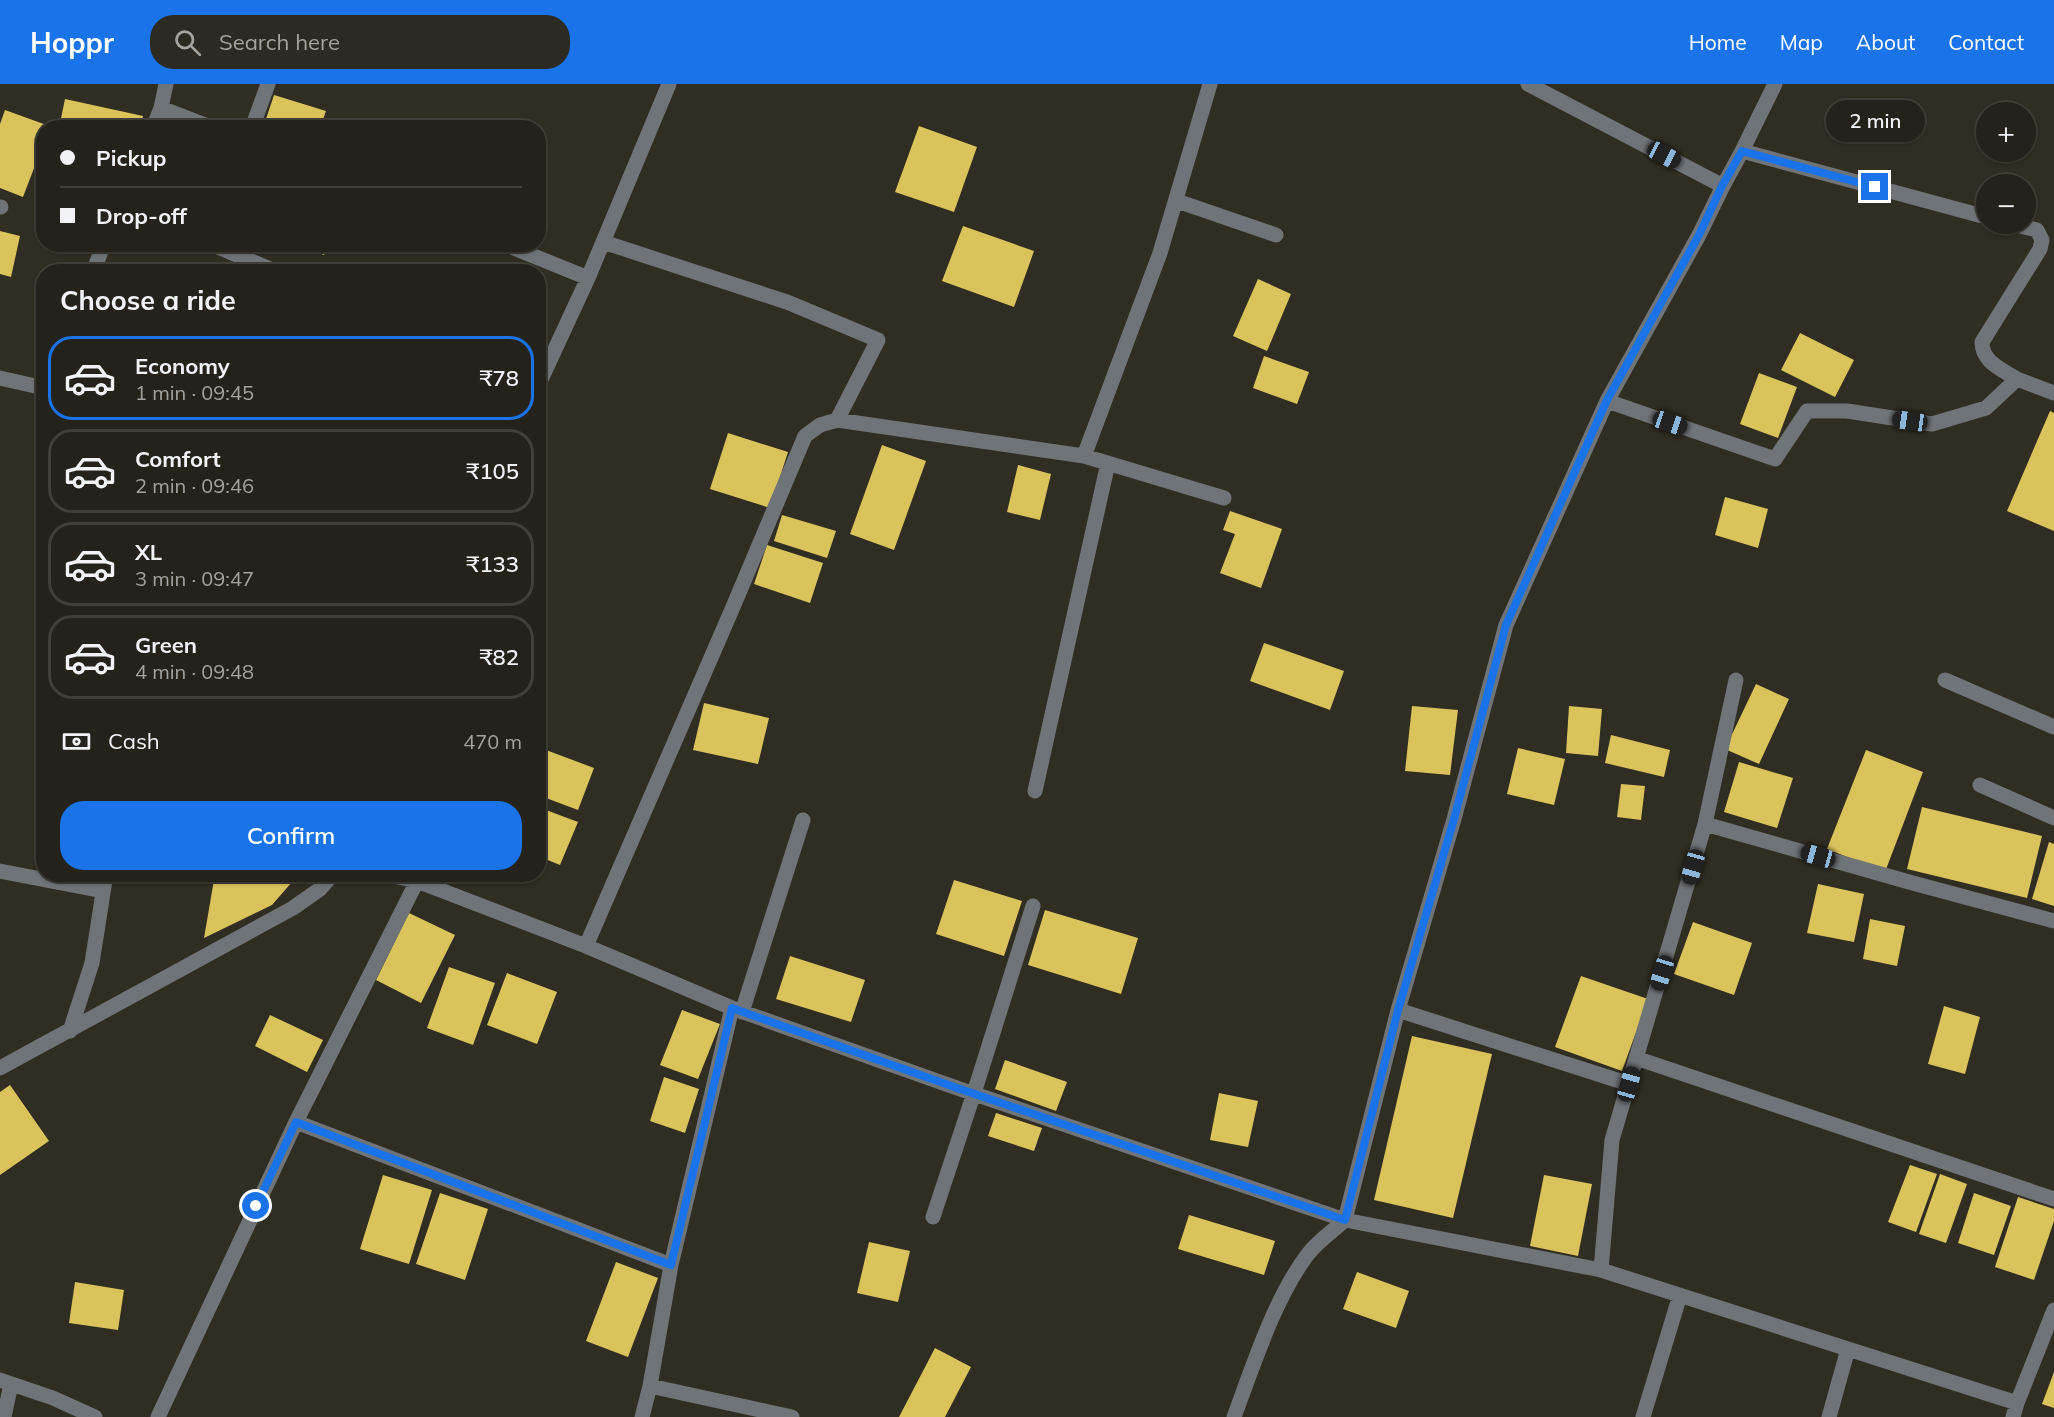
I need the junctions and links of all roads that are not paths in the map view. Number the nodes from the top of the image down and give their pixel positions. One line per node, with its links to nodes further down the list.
1 (166, 84): 7 (street)
2 (268, 84): 10 (street)
3 (669, 84): 17 (street)
4 (1210, 84): 13 (street)
5 (1528, 84): 12 (street)
6 (1775, 84): 11 (street)
7 (161, 108): 8 (street); 9 (street)
8 (156, 120)
9 (192, 120)
10 (255, 120)
11 (1742, 151): 12 (street); 14 (street)
12 (1722, 186): 27 (street)
13 (1177, 201): 16 (street); 29 (street)
14 (1976, 214)
15 (2036, 230): 24 (street)
16 (1276, 235)
17 (603, 242): 21 (street); 28 (street)
18 (230, 252): 20 (street)
19 (524, 252): 21 (street)
20 (259, 264)
21 (588, 278): 22 (street)
22 (546, 367)
23 (0, 378): 25 (street)
24 (2017, 379): 26 (street); 27 (street)
25 (36, 386)
26 (2054, 393)
27 (1607, 400): 51 (street)
28 (837, 420): 29 (street); 49 (street)
29 (1084, 456): 30 (street)
30 (1108, 463): 31 (street); 36 (street)
31 (1224, 498)
32 (1736, 680): 39 (street)
33 (1945, 680): 34 (street)
34 (2054, 727)
35 (1980, 785): 37 (street)
36 (1035, 791)
37 (2054, 818)
38 (803, 820): 50 (street)
39 (1705, 825): 48 (street); 53 (street)
40 (0, 871): 41 (street)
41 (36, 878)
42 (57, 882): 46 (street)
43 (105, 882): 46 (street)
44 (326, 882): 52 (street)
45 (417, 882): 49 (street); 57 (street)
46 (103, 891): 52 (street)
47 (1033, 906): 56 (street)
48 (2054, 921)
49 (586, 946): 50 (street)
50 (737, 1010): 56 (street); 61 (street)
51 (1398, 1010): 55 (street); 60 (street)
52 (69, 1031): 54 (street)
53 (1636, 1058): 55 (street); 58 (street)
54 (0, 1068)
55 (1629, 1084): 62 (street)
56 (974, 1094): 59 (street); 60 (street)
57 (296, 1122): 61 (street); 71 (street)
58 (2054, 1199)
59 (933, 1217)
60 (1345, 1220): 62 (street); 74 (street)
61 (671, 1265): 67 (street)
62 (1601, 1270): 63 (street)
63 (1680, 1294): 65 (street); 75 (street)
64 (2054, 1310): 68 (street)
65 (1848, 1349): 68 (street); 76 (street)
66 (6, 1382): 69 (street); 70 (street)
67 (650, 1386): 72 (street); 73 (street)
68 (2015, 1410)
69 (4, 1417)
70 (95, 1417)
71 (158, 1417)
72 (642, 1417)
73 (792, 1417)
74 (1234, 1417)
75 (1643, 1417)
76 (1829, 1417)

